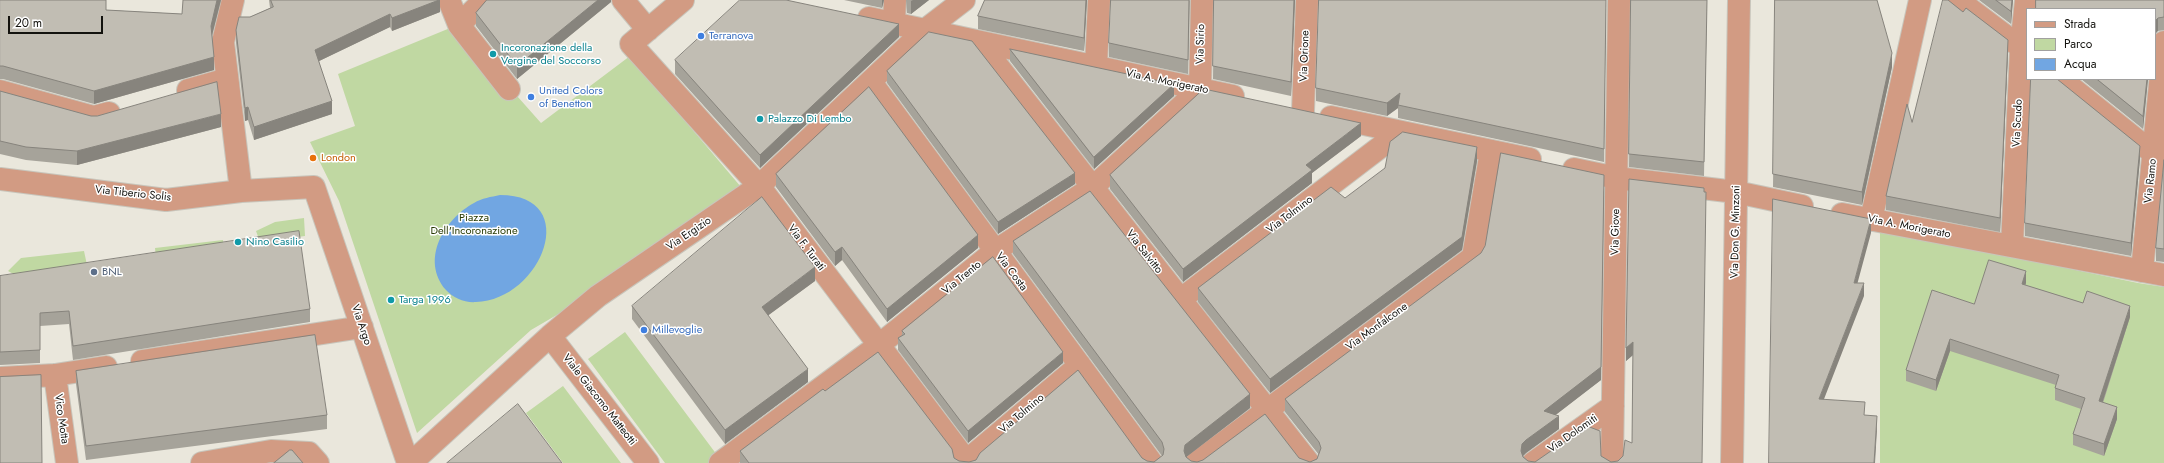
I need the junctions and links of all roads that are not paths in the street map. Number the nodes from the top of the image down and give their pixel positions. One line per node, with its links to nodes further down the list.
1 (233, 0): 25 (street)
2 (449, 0): 18 (street)
3 (484, 0): 18 (street)
4 (623, 0): 19 (street)
5 (684, 0): 19 (street)
6 (895, 0): 17 (street)
7 (964, 0): 20 (street, Via Ergizio)
8 (1099, 0): 24 (street)
9 (1202, 0): 29 (street, Via Sirio)
10 (1307, 0): 35 (street, Via Orione)
11 (1619, 0): 39 (street, Via Giove)
12 (1739, 0): 45 (street, Via Don G. Minzoni)
13 (1920, 0): 46 (street)
14 (1958, 0): 23 (street)
15 (2026, 0): 23 (street, Via Scudo)
16 (847, 13): 17 (street, Via A. Morigerato)
17 (894, 23): 20 (street, Via A. Morigerato)
18 (459, 25): 28 (street)
19 (648, 30): 41 (street, Via F. Turati)
20 (925, 30): 21 (street, Via A. Morigerato); 27 (street, Via Ergizio)
21 (979, 42): 24 (street, Via A. Morigerato); 43 (street, Via Salvitto)
22 (2164, 42): 38 (street, Via Ramo)
23 (2024, 49): 47 (street, Via Scudo)
24 (1096, 67): 29 (street, Via A. Morigerato)
25 (227, 79): 31 (street); 44 (street)
26 (2062, 80): 38 (street)
27 (871, 82): 41 (street, Via Ergizio); 48 (street, Via Costa)
28 (509, 89)
29 (1200, 89): 32 (street, Via A. Morigerato); 43 (street, Via Trento)
30 (0, 91): 34 (street)
31 (168, 96)
32 (1251, 100)
33 (1281, 106): 35 (street, Via A. Morigerato)
34 (131, 107)
35 (1303, 111): 36 (street, Via A. Morigerato)
36 (1400, 132): 37 (street, Via A. Morigerato); 51 (street, Via Tolmino)
37 (1490, 151): 39 (street, Via A. Morigerato); 59 (street, Via Monfalcone)
38 (2159, 158): 49 (street, Via Ramo)
39 (1617, 178): 45 (street, Via A. Morigerato); 58 (street, Via Giove)
40 (0, 179): 44 (street, Via Tiberio Solis)
41 (760, 186): 53 (street, Via Ergizio); 54 (street, Via F. Turati)
42 (314, 187): 44 (street, Via Tiberio Solis); 52 (street, Via Argo)
43 (1093, 187): 48 (street, Via Trento); 51 (street, Via Salvitto)
44 (241, 191)
45 (1736, 192): 46 (street, Via A. Morigerato); 72 (street, Via Don G. Minzoni)
46 (1871, 220): 47 (street, Via A. Morigerato)
47 (2012, 246): 49 (street, Via A. Morigerato)
48 (995, 251): 54 (street, Via Trento); 55 (street, Via Costa)
49 (2142, 271): 50 (street, Via A. Morigerato)
50 (2164, 275)
51 (1181, 299): 59 (street, Via Salvitto)
52 (362, 327): 56 (street); 64 (street, Via Argo)
53 (550, 336): 64 (street, Via Ergizio); 65 (street, Viale Giacomo Matteotti)
54 (879, 345): 60 (street, Via F. Turati); 66 (street, Via Trento)
55 (1080, 365): 60 (street, Via Tolmino); 67 (street, Via Costa)
56 (55, 375): 57 (street); 61 (street, Vico Motta)
57 (0, 378)
58 (1613, 406): 70 (street, Via Dolomiti); 71 (street, Via Giove)
59 (1268, 408): 68 (street, Via Monfalcone); 69 (street, Via Salvitto)
60 (966, 462)
61 (67, 463)
62 (202, 463): 63 (street)
63 (318, 463)
64 (409, 463)
65 (648, 463)
66 (720, 463)
67 (1152, 463)
68 (1196, 463)
69 (1309, 463)
70 (1532, 463)
71 (1612, 463)
72 (1732, 463)

